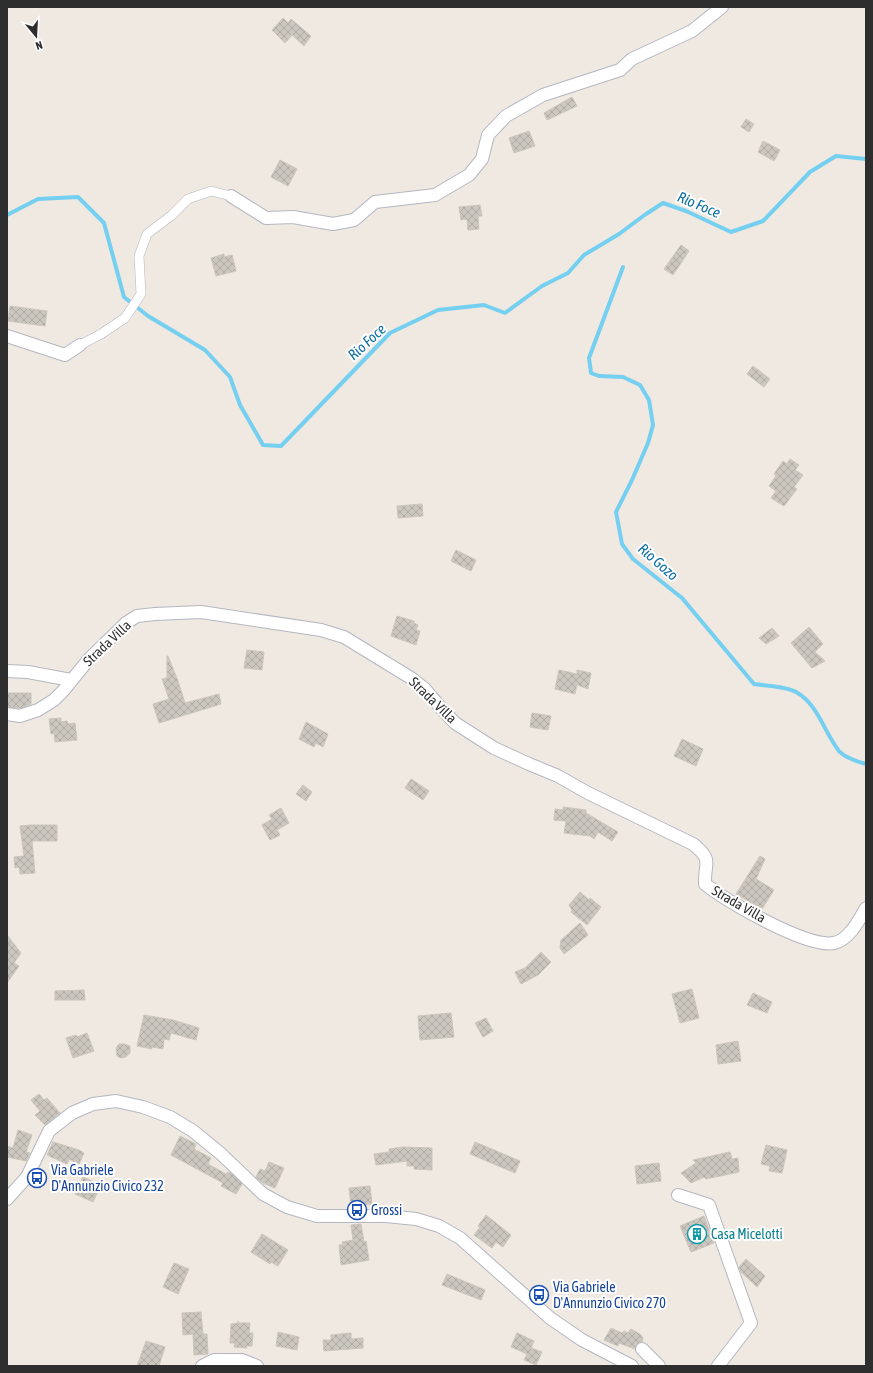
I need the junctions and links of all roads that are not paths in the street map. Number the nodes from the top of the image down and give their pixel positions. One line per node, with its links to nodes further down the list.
1 (722, 7): 2 (street)
2 (231, 196): 4 (street)
3 (7, 336): 4 (street)
4 (80, 345)
5 (7, 671): 6 (street)
6 (71, 680): 7 (street, Strada Villa); 8 (street, Strada Villa)
7 (7, 714)
8 (866, 908)
9 (678, 1195): 16 (street)
10 (7, 1200): 14 (street)
11 (642, 1349): 15 (street)
12 (202, 1366): 13 (street)
13 (257, 1366)
14 (632, 1366)
15 (659, 1366)
16 (718, 1366)

